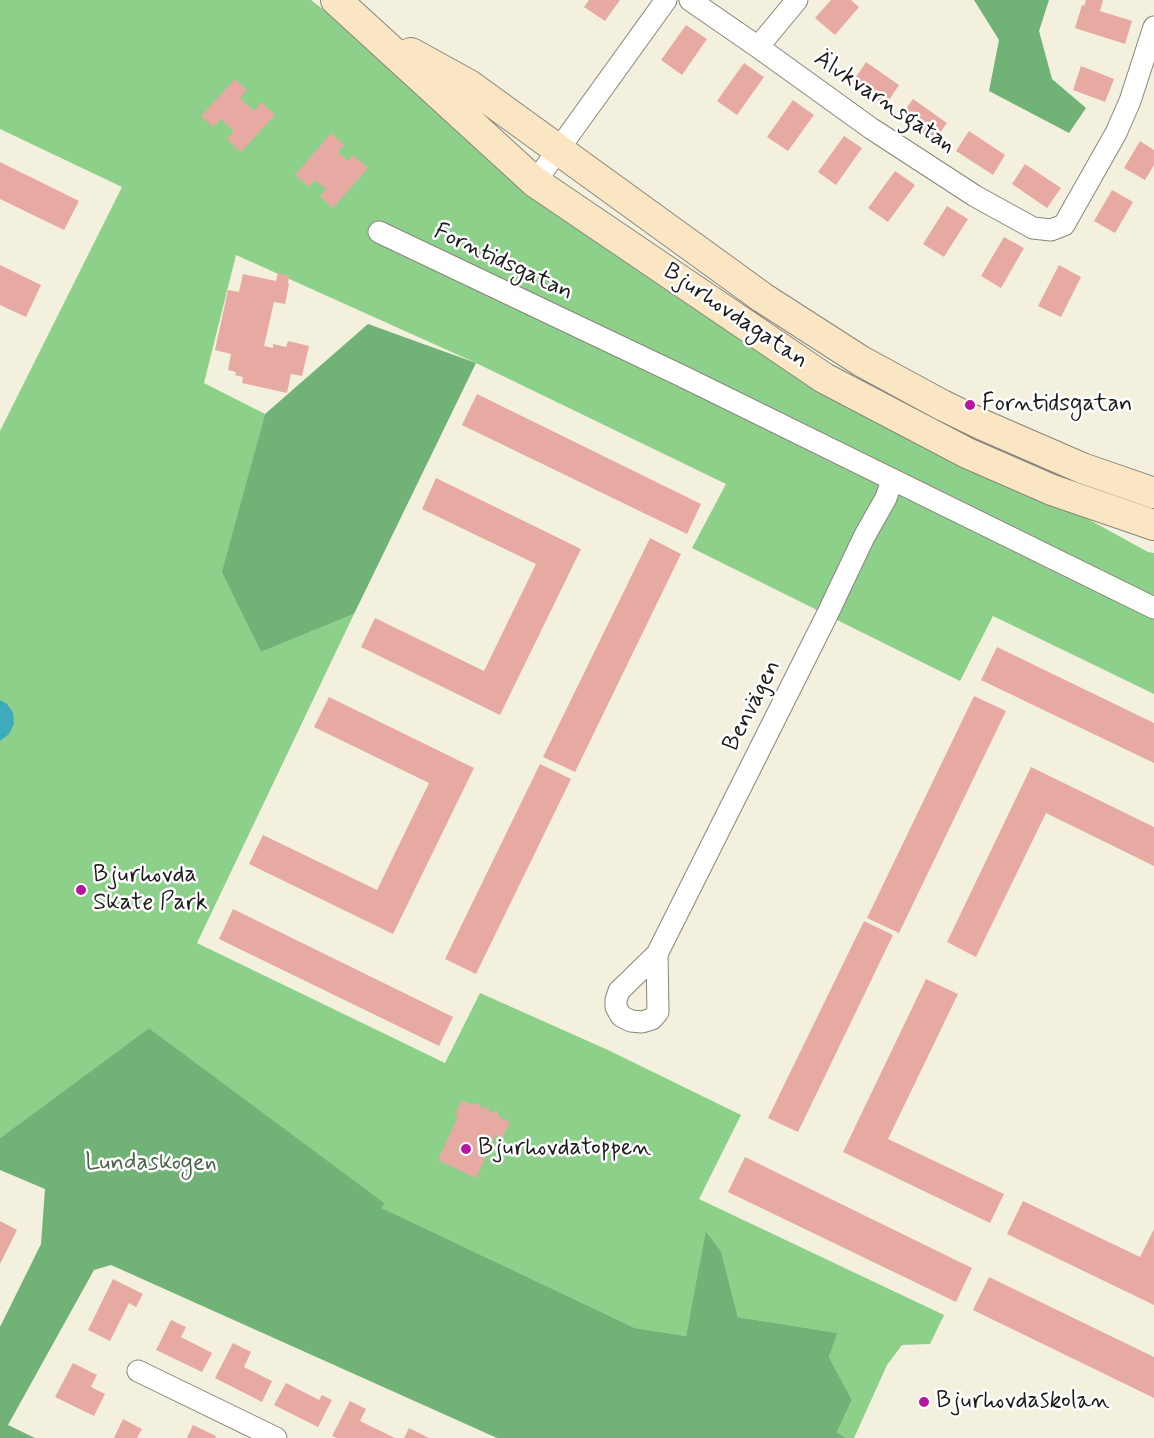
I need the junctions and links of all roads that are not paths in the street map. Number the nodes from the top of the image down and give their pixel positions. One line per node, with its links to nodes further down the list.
1 (336, 0): 6 (main road, Bjurhovdagatan)
2 (666, 0): 8 (street)
3 (690, 0): 7 (street, Älvkvarnsgatan)
4 (797, 0): 7 (street)
5 (1154, 27): 7 (street, Älvkvarnsgatan)
6 (367, 28): 8 (main road, Bjurhovdagatan); 9 (main road, Bjurhovdagatan)
7 (758, 47)
8 (559, 152): 9 (street); 12 (main road, Bjurhovdagatan)
9 (535, 182): 13 (main road, Bjurhovdagatan)
10 (379, 232): 11 (street, Forntidsgatan)
11 (892, 480): 14 (street, Forntidsgatan); 15 (street, Benvägen)
12 (1154, 493)
13 (1154, 525)
14 (1154, 608)
15 (657, 954)
16 (138, 1371): 17 (street)
17 (276, 1438)

